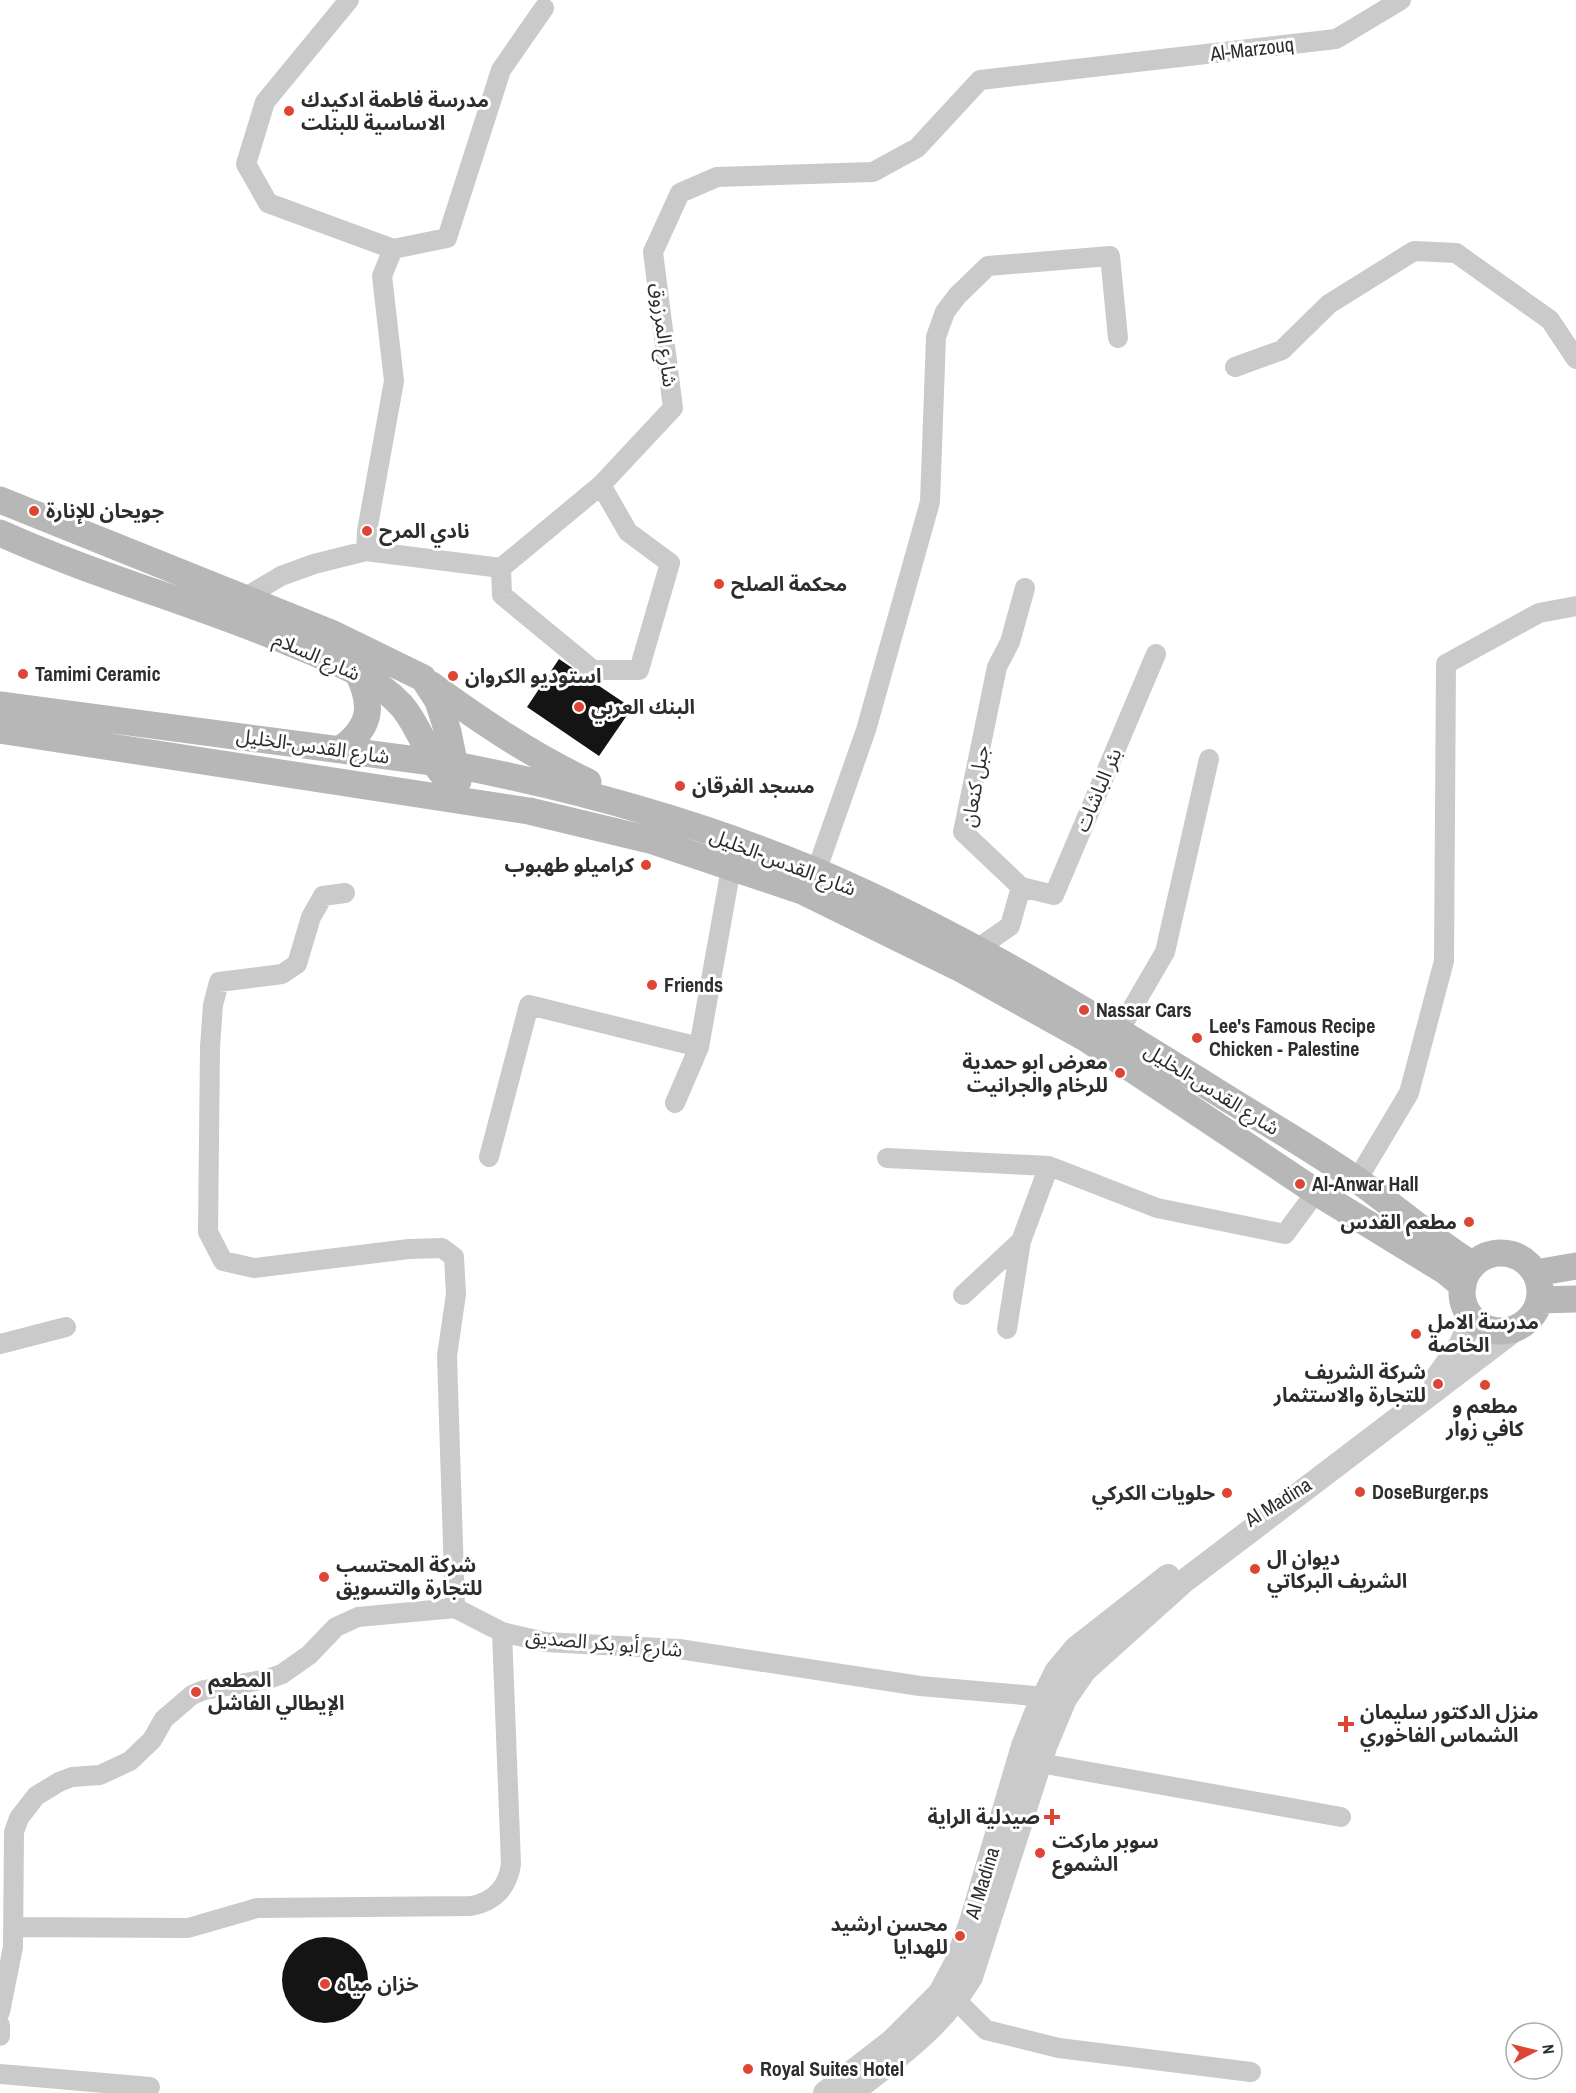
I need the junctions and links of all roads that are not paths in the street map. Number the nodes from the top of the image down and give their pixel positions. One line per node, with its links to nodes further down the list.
1 (349, 0): 5 (street)
2 (1401, 0): 4 (street, Al-Marzouq)
3 (544, 8): 5 (street)
4 (1092, 68): 9 (street, شارع المرزوق)
5 (393, 249): 12 (street)
6 (1118, 338): 28 (street)
7 (1576, 359): 8 (street)
8 (1235, 366)
9 (601, 485): 13 (street, شارع المرزوق); 13 (street)
10 (0, 500): 16 (main road, شارع السلام)
11 (0, 533): 16 (main road, شارع السلام)
12 (366, 551): 13 (street); 16 (street)
13 (501, 568)
14 (1025, 588): 29 (street, جبل كنعان)
15 (1576, 606): 38 (street)
16 (239, 609): 18 (main road, شارع السلام); 19 (main road, شارع السلام)
17 (1156, 654): 29 (street, بئر الباشات)
18 (358, 673): 22 (main road); 24 (main road, شارع السلام)
19 (423, 678): 24 (main road, شارع السلام); 26 (main road, شارع السلام)
20 (0, 705): 22 (main road, شارع القدس-الخليل)
21 (0, 730): 25 (main road, شارع القدس-الخليل)
22 (340, 750): 24 (main road, شارع القدس-الخليل)
23 (1209, 759): 32 (street)
24 (444, 764): 25 (main road, شارع السلام); 26 (main road, شارع القدس-الخليل)
25 (461, 800): 27 (main road, شارع القدس-الخليل)
26 (663, 817): 28 (main road, شارع القدس-الخليل)
27 (731, 868): 33 (street); 39 (main road, شارع القدس-الخليل)
28 (816, 872): 31 (main road, شارع القدس-الخليل)
29 (1021, 887): 31 (street)
30 (345, 893): 53 (street)
31 (977, 949): 32 (main road, شارع القدس-الخليل)
32 (1119, 1031): 38 (main road, شارع القدس-الخليل)
33 (699, 1047): 34 (street); 35 (street)
34 (675, 1103)
35 (489, 1157)
36 (887, 1158): 37 (street)
37 (1049, 1166): 39 (street); 40 (street)
38 (1357, 1180): 43 (main road, شارع القدس-الخليل)
39 (1316, 1192): 43 (main road, شارع القدس-الخليل)
40 (1021, 1241): 44 (street); 50 (street)
41 (1576, 1266): 42 (main road)
42 (1535, 1273): 43 (main road); 46 (main road)
43 (1468, 1276): 47 (main road)
44 (963, 1295)
45 (1576, 1299): 46 (main road)
46 (1540, 1300): 49 (main road)
47 (1472, 1318): 49 (main road); 52 (street)
48 (66, 1327): 51 (street)
49 (1517, 1328): 52 (street)
50 (1007, 1329)
51 (0, 1344)
52 (1399, 1418): 55 (street, Al Madina)
53 (455, 1608): 54 (street, شارع أبو بكر الصديق); 58 (street)
54 (502, 1632): 55 (street, شارع أبو بكر الصديق); 58 (street)
55 (1055, 1698): 56 (street, Al Madina); 59 (street, Al Madina)
56 (1040, 1763): 57 (street); 59 (street, Al Madina)
57 (1341, 1817)
58 (13, 1927): 60 (street)
59 (950, 1994): 63 (street); 66 (street, Al Madina); 67 (street, Al Madina)
60 (0, 2012)
61 (0, 2025): 62 (street)
62 (0, 2036)
63 (1251, 2072)
64 (0, 2074): 65 (street)
65 (150, 2087)
66 (825, 2093)
67 (851, 2093)

